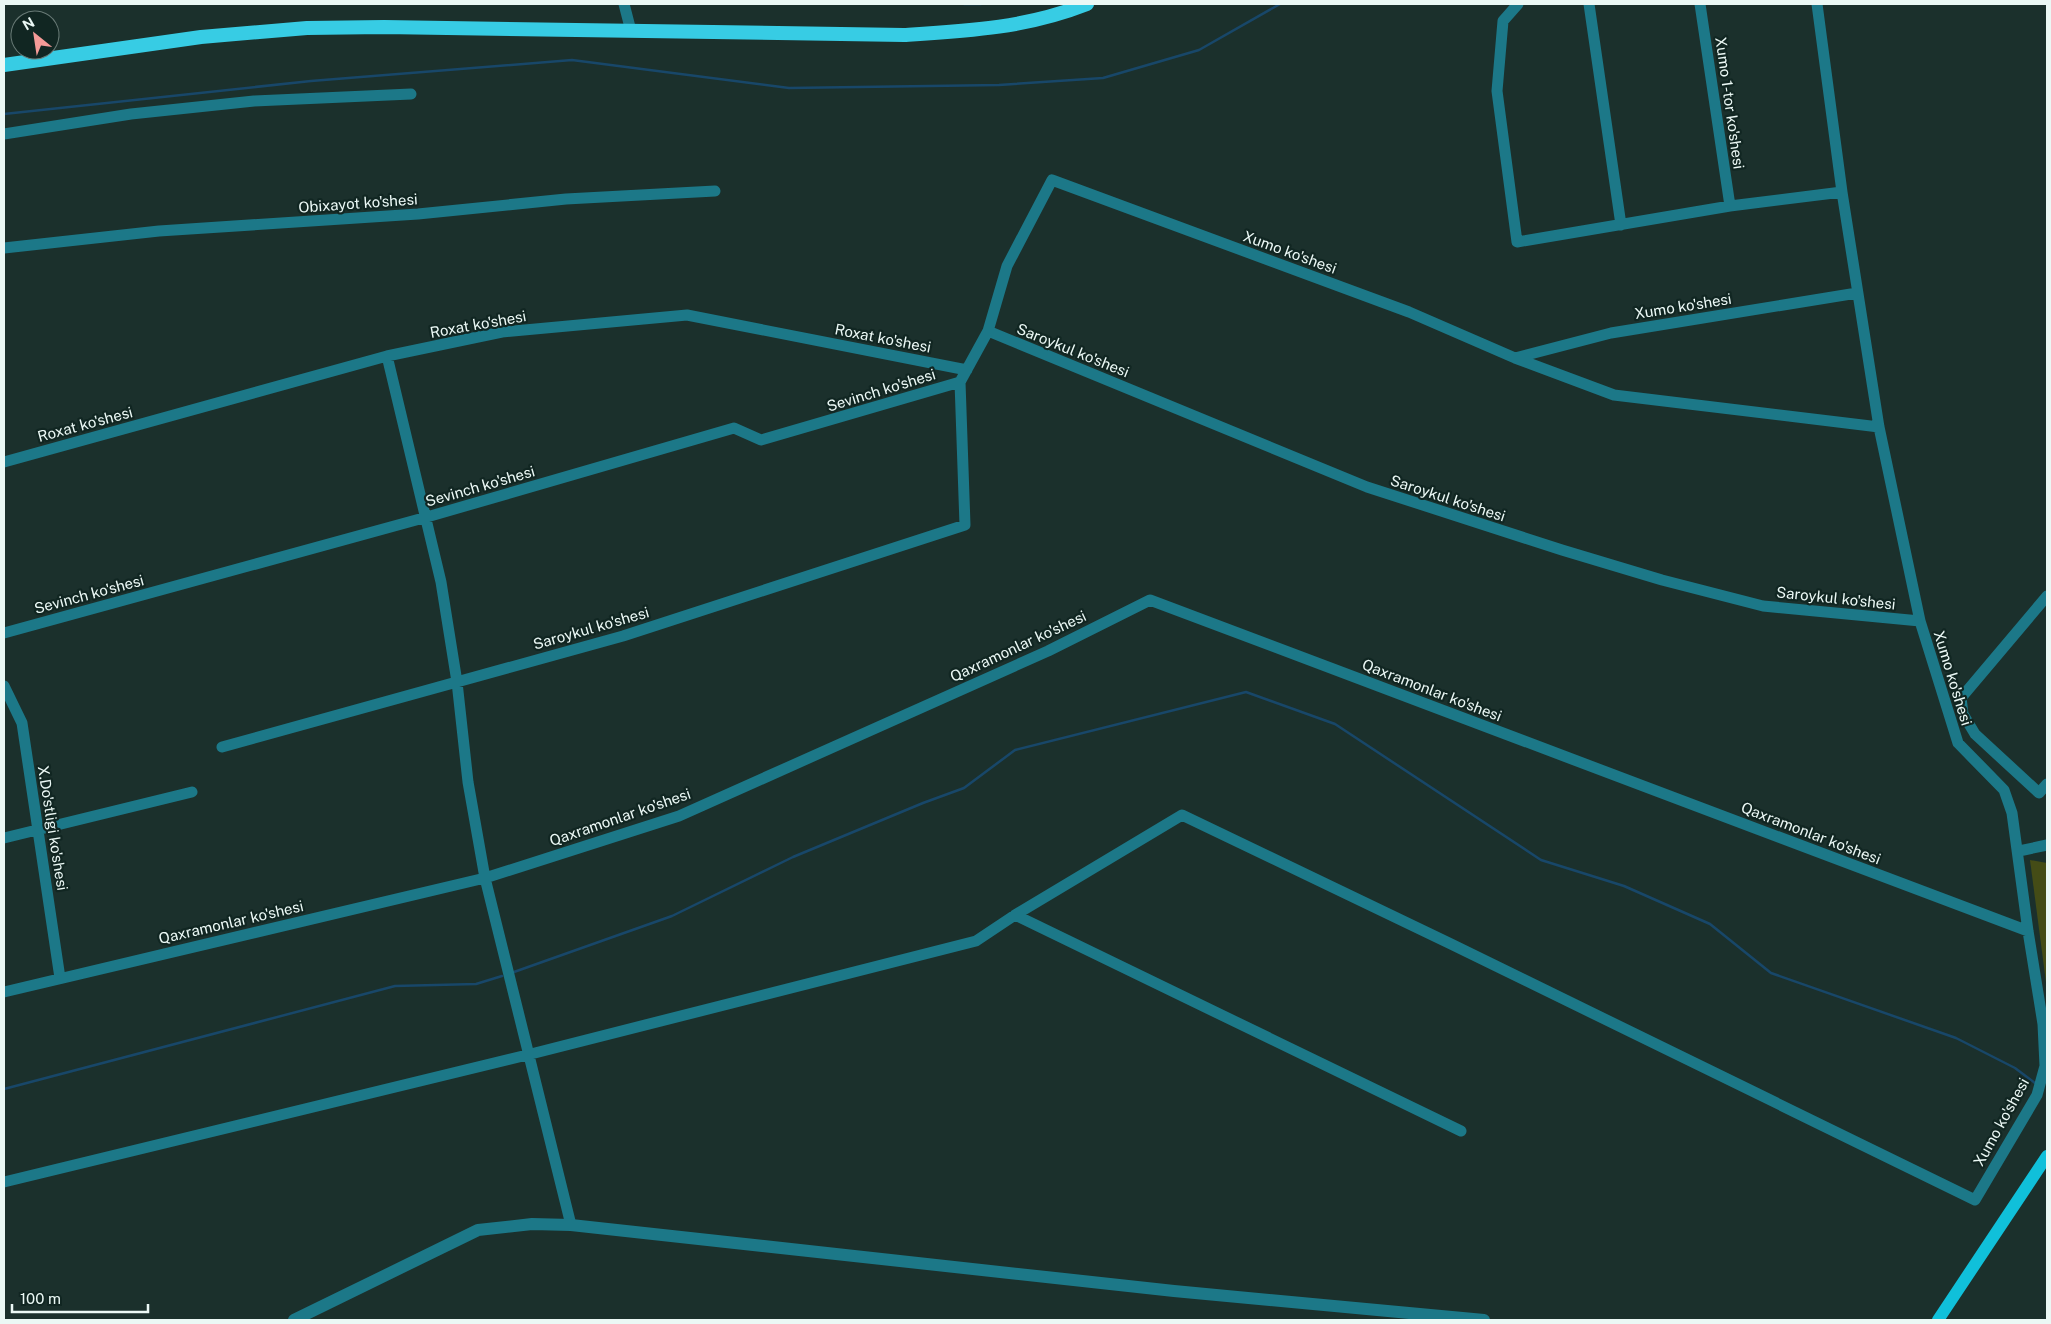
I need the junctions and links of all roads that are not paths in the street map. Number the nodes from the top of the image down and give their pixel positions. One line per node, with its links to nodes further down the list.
1 (624, 4): 7 (street)
2 (1087, 4): 7 (highway)
3 (1518, 4): 14 (street)
4 (1589, 4): 14 (street)
5 (1700, 4): 13 (street, Xumo 1-tor ko'shesi)
6 (1816, 4): 12 (street, Xumo ko'shesi)
7 (631, 31): 8 (highway)
8 (4, 65)
9 (411, 94): 10 (street)
10 (4, 134)
11 (715, 191): 15 (street, Obixayot ko'shesi)
12 (1842, 192): 13 (street); 16 (street, Xumo ko'shesi)
13 (1730, 206): 14 (street)
14 (1621, 225)
15 (4, 248)
16 (1857, 293): 19 (street, Xumo ko'shesi); 22 (street, Xumo ko'shesi)
17 (988, 331): 19 (street, Xumo ko'shesi); 20 (street); 26 (street, Saroykul ko'shesi)
18 (387, 356): 20 (street, Roxat ko'shesi); 23 (street, Roxat ko'shesi); 24 (street)
19 (1515, 358): 22 (street, Xumo ko'shesi)
20 (967, 370): 21 (street)
21 (960, 382): 24 (street, Sevinch ko'shesi); 28 (street, Saroykul ko'shesi)
22 (1879, 427): 26 (street, Xumo ko'shesi)
23 (4, 462)
24 (427, 517): 27 (street, Sevinch ko'shesi); 28 (street)
25 (2047, 596): 31 (street)
26 (1920, 621): 36 (street, Xumo ko'shesi)
27 (4, 634)
28 (457, 682): 30 (street, Saroykul ko'shesi); 37 (street)
29 (4, 686): 33 (street, X.Do'stligi ko'shesi)
30 (222, 747)
31 (2047, 784)
32 (192, 792): 33 (street)
33 (38, 829): 34 (street); 40 (street, X.Do'stligi ko'shesi)
34 (4, 838)
35 (2047, 845): 36 (street)
36 (2019, 851): 39 (street, Xumo ko'shesi)
37 (485, 878): 39 (street, Qaxramonlar ko'shesi); 40 (street, Qaxramonlar ko'shesi); 42 (street)
38 (1015, 915): 39 (street, Xumo ko'shesi); 42 (street); 43 (street)
39 (2028, 931)
40 (60, 978): 41 (street, Qaxramonlar ko'shesi)
41 (4, 992)
42 (527, 1055): 45 (street); 46 (street)
43 (1461, 1131)
44 (2047, 1156): 49 (main road)
45 (4, 1182)
46 (571, 1225): 47 (street); 48 (street)
47 (294, 1320)
48 (1484, 1320)
49 (1938, 1320)

